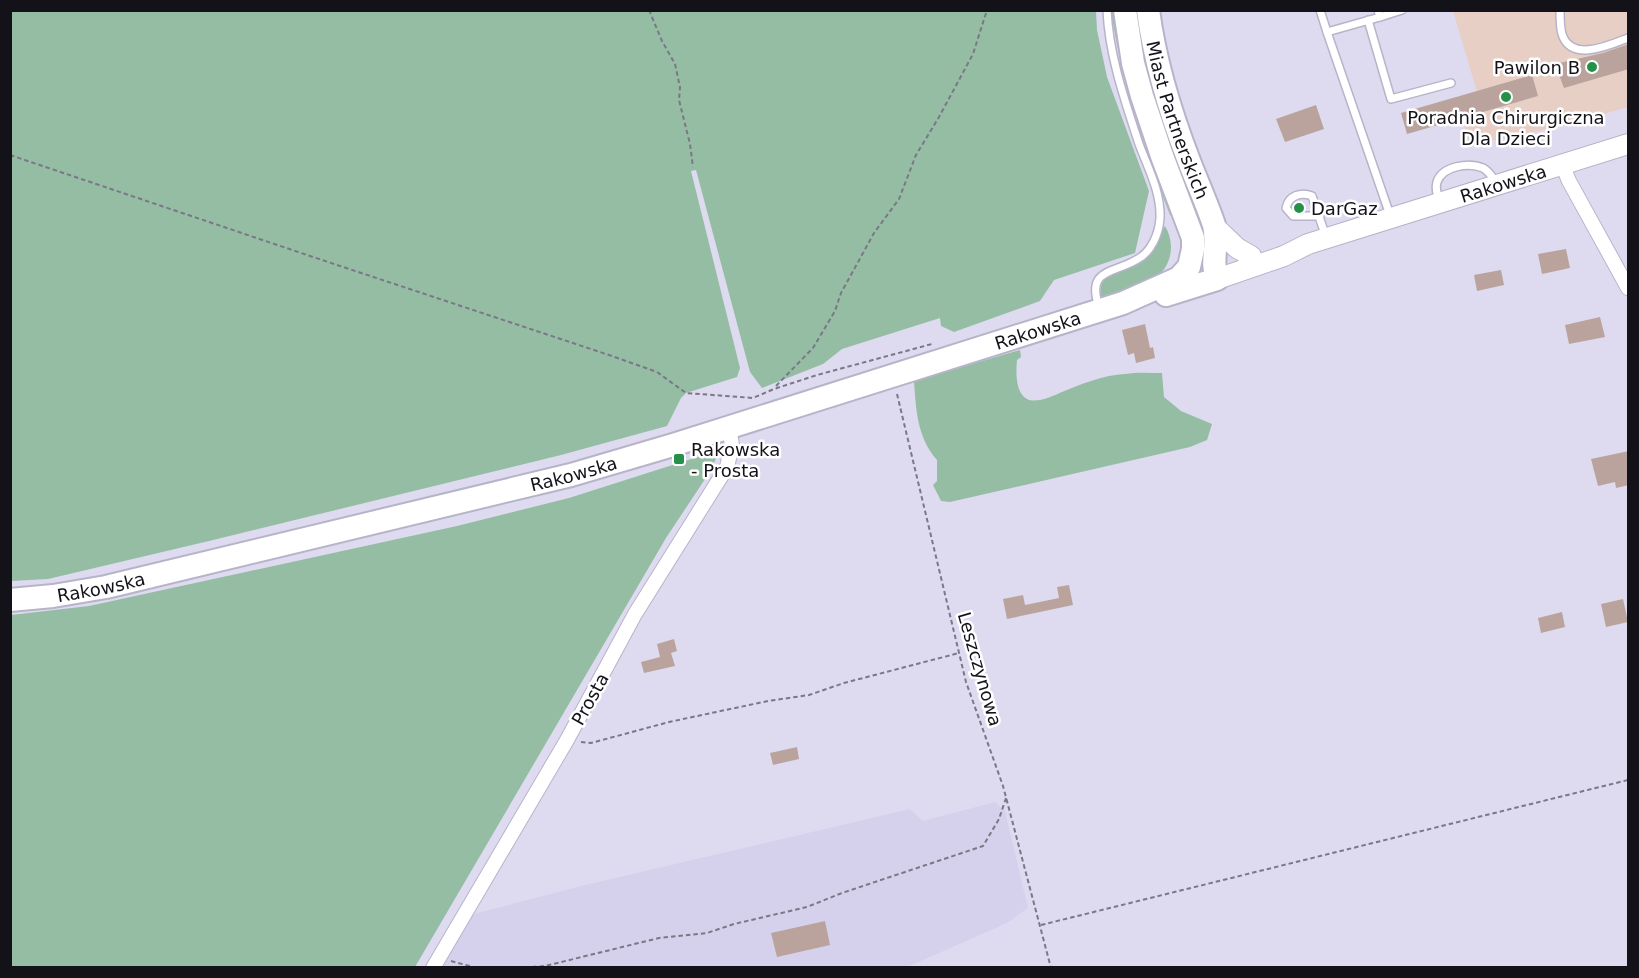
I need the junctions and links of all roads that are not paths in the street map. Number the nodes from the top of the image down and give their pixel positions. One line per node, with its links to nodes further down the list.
1 (1107, 10): 26 (lane)
2 (1125, 10): 19 (main road, Miast Partnerskich)
3 (1148, 10): 18 (main road, Miast Partnerskich)
4 (1320, 10): 9 (lane)
5 (1402, 10): 7 (lane)
6 (1560, 10): 10 (lane)
7 (1379, 14): 8 (lane)
8 (1368, 20): 9 (lane); 11 (lane)
9 (1327, 32): 17 (lane)
10 (1629, 38)
11 (1451, 83)
12 (1629, 144): 13 (main road, Rakowska)
13 (1562, 164): 14 (main road, Rakowska); 24 (street)
14 (1498, 184): 15 (main road, Rakowska); 15 (lane)
15 (1439, 202): 17 (main road, Rakowska)
16 (1320, 216): 16 (lane); 20 (lane)
17 (1390, 218): 20 (main road, Rakowska)
18 (1214, 226): 21 (main road, Miast Partnerskich); 22 (main road, Miast Partnerskich)
19 (1193, 238): 22 (main road, Miast Partnerskich); 23 (main road)
20 (1317, 241): 21 (main road, Rakowska); 22 (main road, Rakowska)
21 (1251, 256): 22 (main road, Rakowska)
22 (1215, 273): 23 (main road, Rakowska); 25 (main road, Rakowska)
23 (1179, 278): 25 (main road, Rakowska)
24 (1629, 288)
25 (1123, 303): 26 (main road, Rakowska)
26 (1100, 310): 27 (main road, Rakowska)
27 (729, 428): 28 (main road, Rakowska); 29 (street, Prosta)
28 (10, 600)
29 (436, 962)

